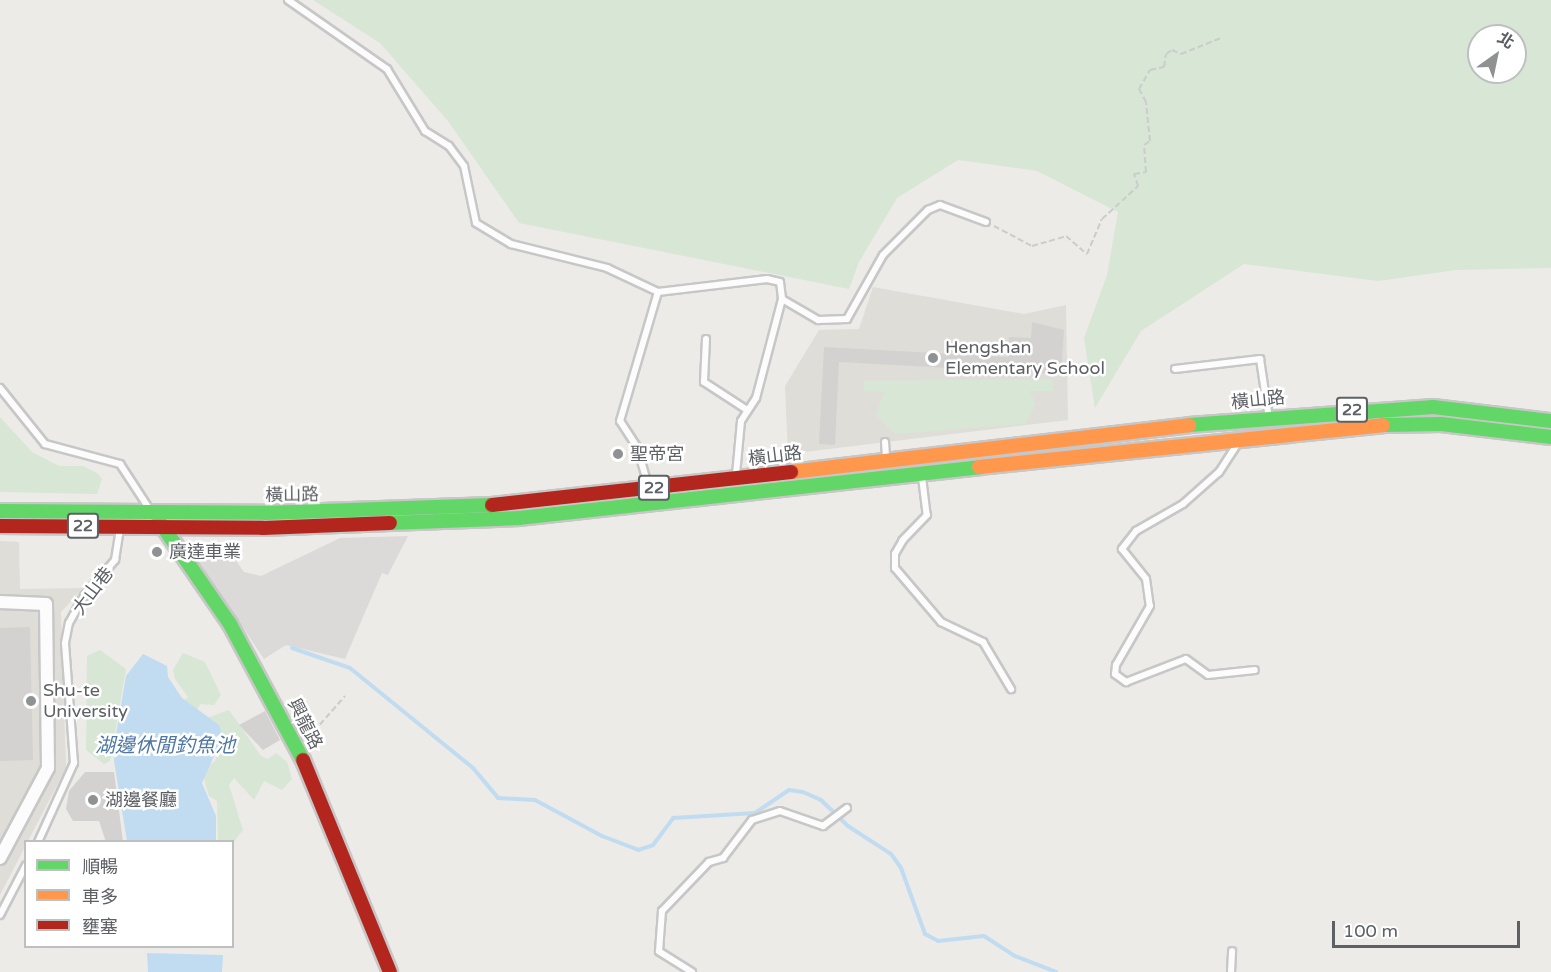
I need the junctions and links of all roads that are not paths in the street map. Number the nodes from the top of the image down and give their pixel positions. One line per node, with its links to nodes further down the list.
1 (288, 0): 3 (lane)
2 (986, 222): 4 (lane)
3 (658, 292): 4 (lane); 19 (lane)
4 (782, 299): 8 (lane)
5 (706, 339): 8 (lane)
6 (1175, 369): 9 (lane)
7 (0, 388): 23 (lane)
8 (747, 410): 18 (lane)
9 (1269, 416): 10 (main road, 橫山路 / 22); 11 (lane); 15 (main road, 橫山路 / 22)
10 (1551, 421)
11 (1273, 433): 12 (main road, 橫山路 / 22); 13 (main road, 橫山路 / 22)
12 (1242, 437): 16 (main road, 橫山路 / 22); 28 (lane)
13 (1551, 437)
14 (885, 442): 15 (lane)
15 (886, 461): 17 (lane); 18 (main road, 橫山路 / 22)
16 (922, 475): 17 (main road, 橫山路 / 22); 29 (lane)
17 (889, 479): 18 (main road, 橫山路 / 22)
18 (735, 486): 19 (main road, 橫山路 / 22); 20 (main road, 橫山路 / 22)
19 (649, 489): 20 (lane); 23 (main road, 橫山路 / 22)
20 (650, 505): 26 (main road, 橫山路 / 22)
21 (0, 511): 22 (main road, 橫山路 / 22)
22 (120, 511): 23 (main road, 橫山路 / 22); 25 (lane, 大山巷)
23 (151, 513): 26 (main road, 興龍路)
24 (0, 526): 25 (main road, 橫山路 / 22)
25 (120, 526): 26 (main road, 橫山路 / 22); 31 (lane, 大山巷)
26 (166, 527): 36 (main road, 興龍路)
27 (0, 602): 32 (street)
28 (1255, 670)
29 (1011, 689)
30 (847, 808): 37 (lane)
31 (39, 840)
32 (0, 858)
33 (24, 869): 34 (lane)
34 (0, 915)
35 (1233, 951): 38 (lane)
36 (390, 972)
37 (692, 972)
38 (1231, 972)

